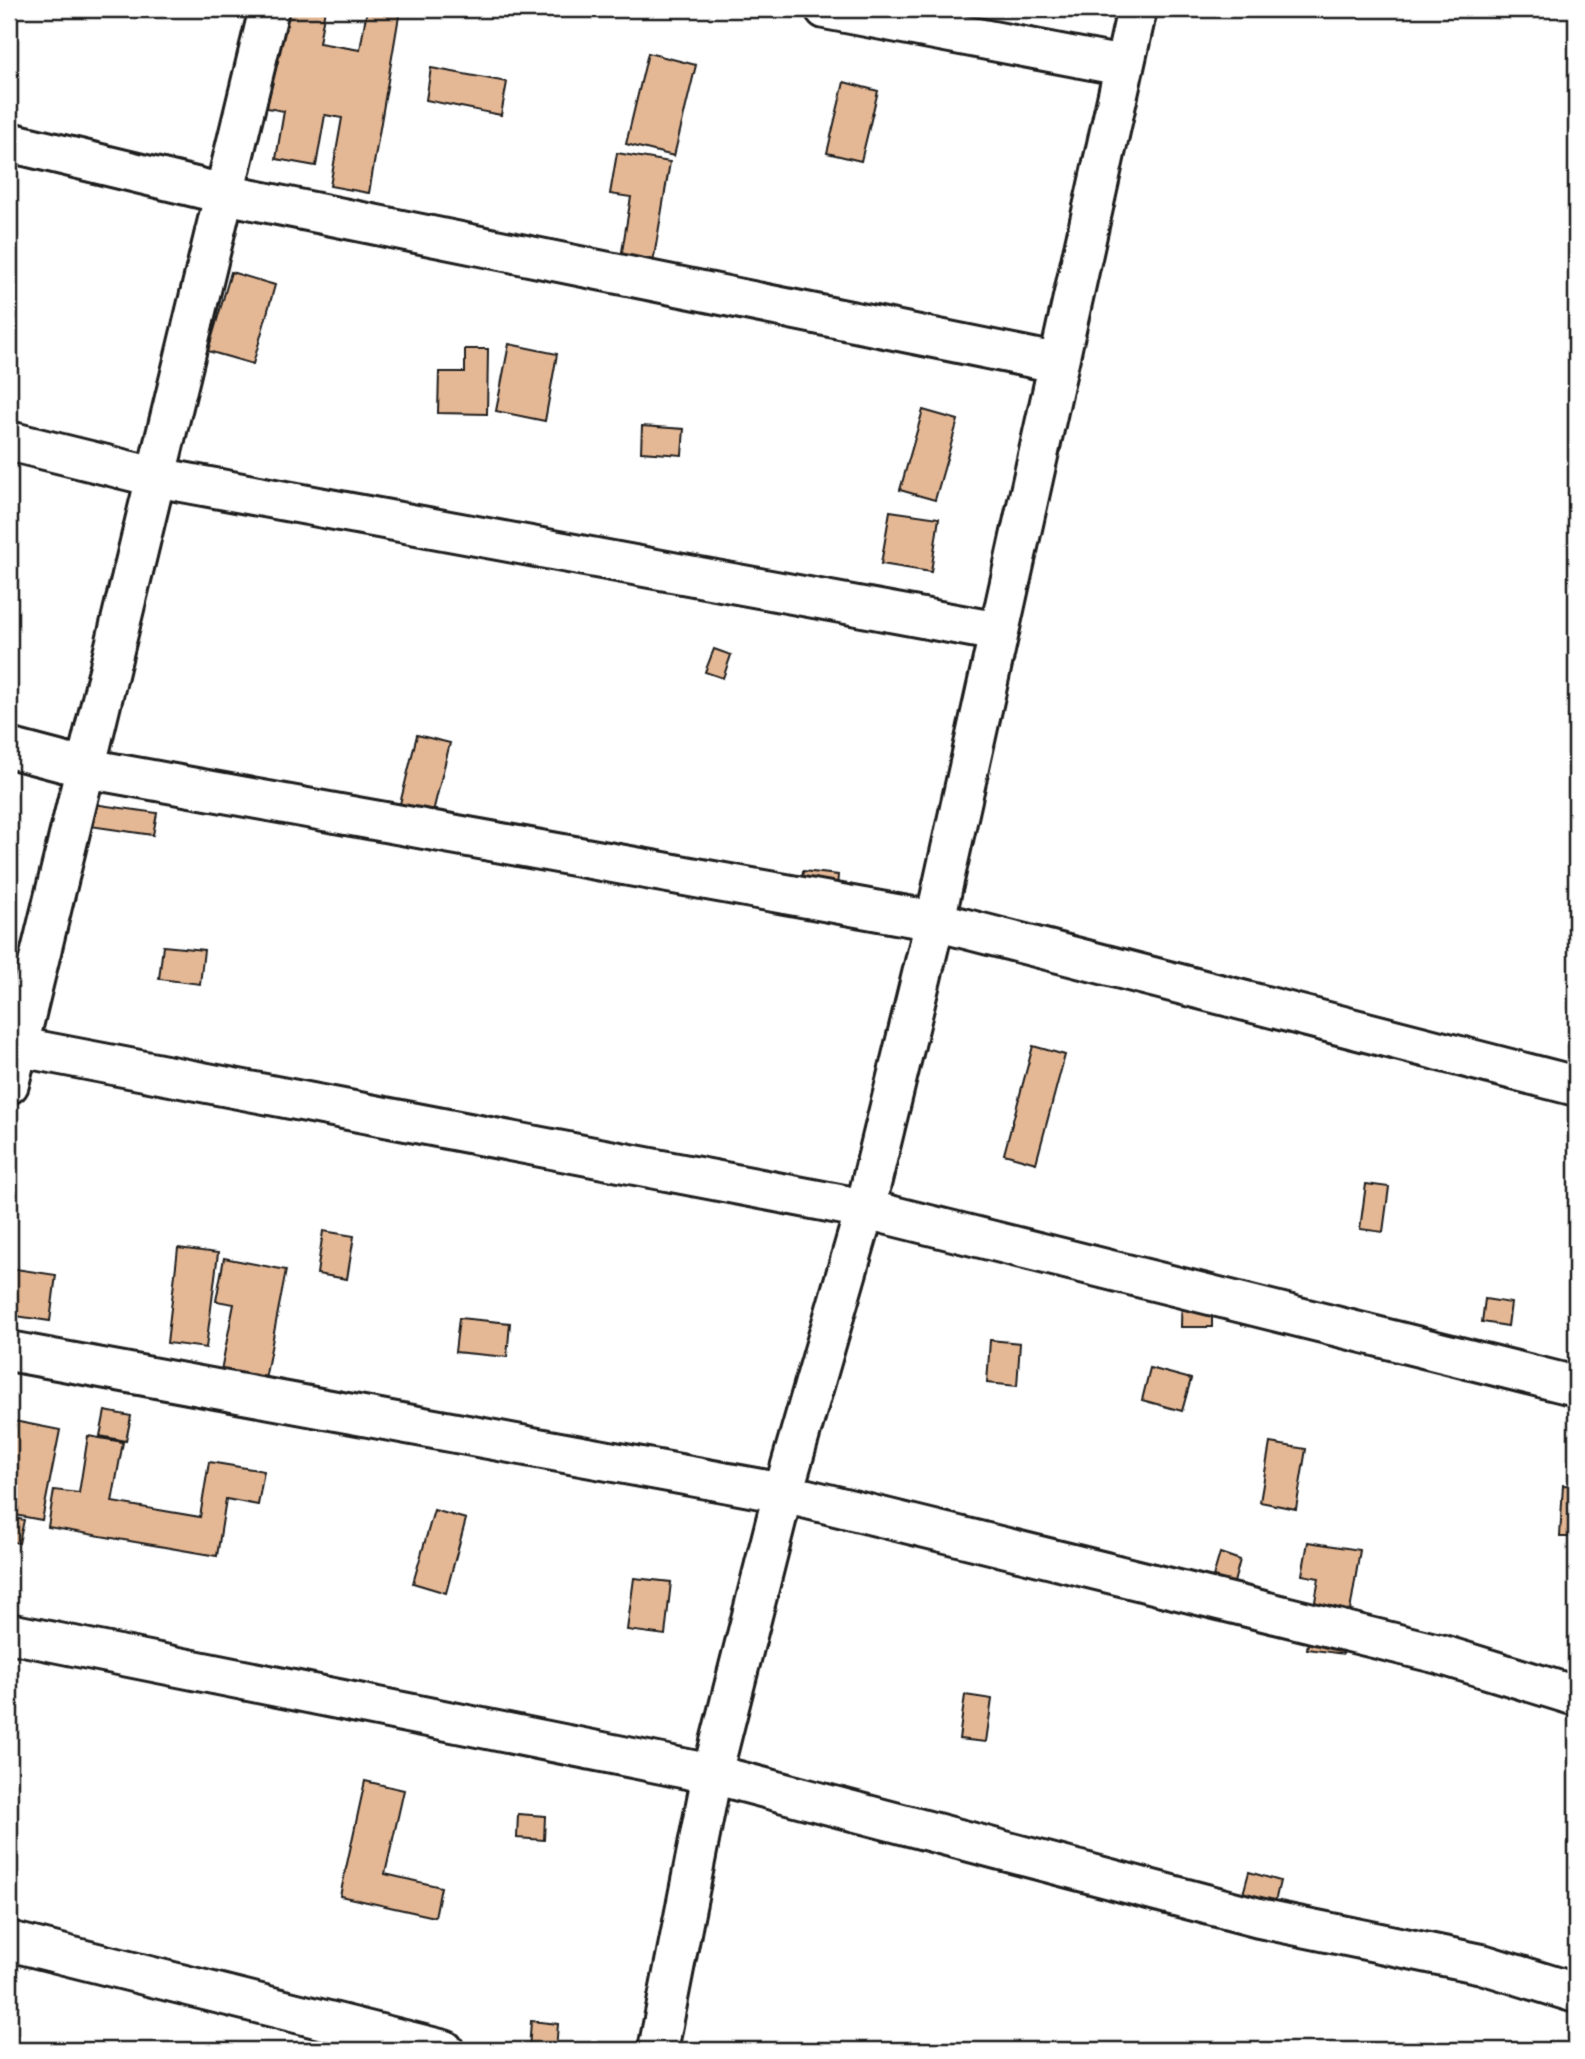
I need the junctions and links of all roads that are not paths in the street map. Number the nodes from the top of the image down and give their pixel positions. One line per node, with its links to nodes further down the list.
1 (269, 9): 6 (street)
2 (825, 9): 4 (street)
3 (1137, 9): 4 (street)
4 (1123, 66): 7 (street)
5 (9, 142): 6 (street)
6 (224, 194): 7 (street); 9 (street)
7 (1057, 363): 10 (street)
8 (9, 441): 9 (street)
9 (155, 477): 10 (street); 12 (street)
10 (999, 632): 13 (street)
11 (9, 748): 12 (street)
12 (85, 768): 13 (street); 14 (street)
13 (935, 921): 16 (street); 17 (street)
14 (13, 1047): 15 (street); 17 (street)
15 (9, 1084)
16 (1576, 1086)
17 (865, 1209): 19 (street); 20 (street)
18 (9, 1350): 20 (street)
19 (1576, 1385)
20 (783, 1493): 22 (street); 23 (street)
21 (9, 1633): 23 (street)
22 (1576, 1696)
23 (712, 1774): 25 (street); 27 (street)
24 (9, 1941): 26 (street)
25 (1576, 1993)
26 (444, 2050)
27 (658, 2050)

